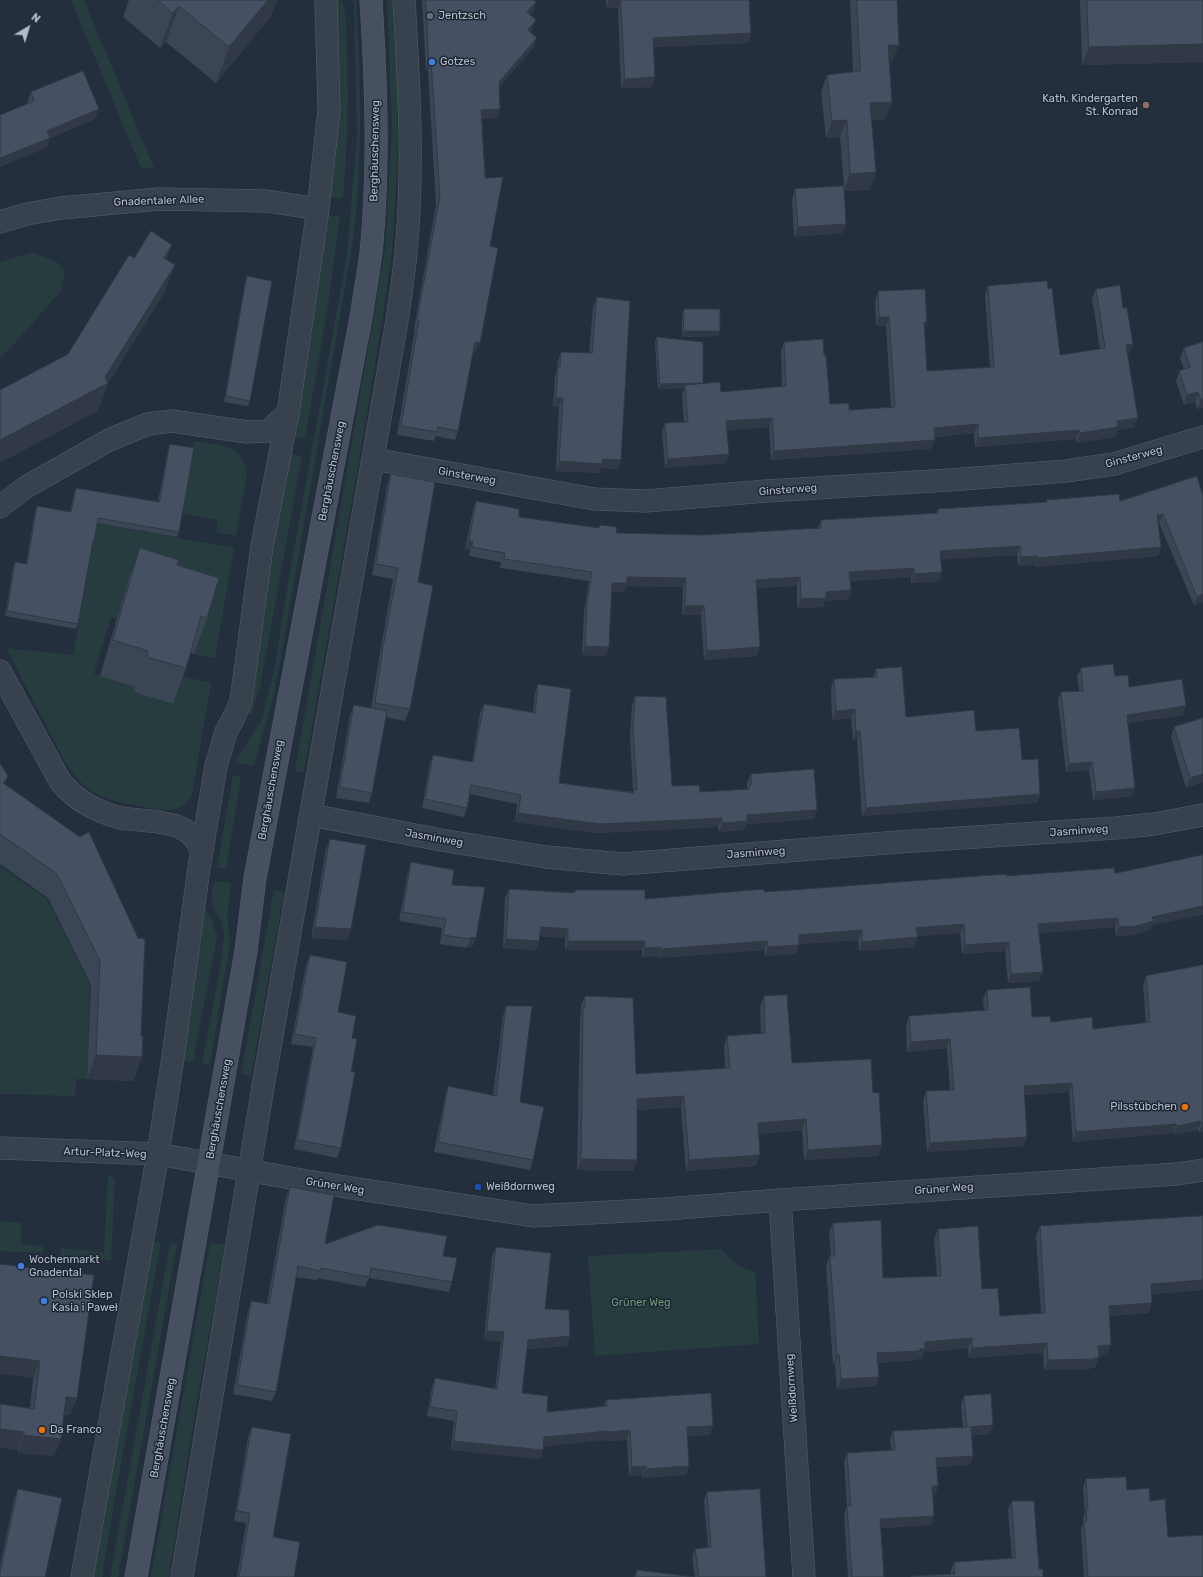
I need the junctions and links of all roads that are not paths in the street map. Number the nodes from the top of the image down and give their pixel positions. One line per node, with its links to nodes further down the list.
1 (326, 0): 4 (street)
2 (371, 0): 16 (main road, Berghäuschensweg)
3 (404, 0): 8 (street)
4 (318, 209): 5 (street, Gnadentaler Allee); 6 (street)
5 (0, 222)
6 (288, 413): 9 (street); 13 (street)
7 (1203, 437): 8 (street, Ginsterweg)
8 (373, 459): 12 (street)
9 (0, 507)
10 (0, 671): 13 (street)
11 (1203, 814): 12 (street, Jasminweg)
12 (310, 815): 18 (street)
13 (201, 852): 15 (street)
14 (0, 1148): 15 (street, Artur-Platz-Weg)
15 (158, 1154): 16 (street, Artur-Platz-Weg); 20 (street)
16 (209, 1164): 18 (street, Grüner Weg); 21 (main road, Berghäuschensweg)
17 (1203, 1170): 19 (street, Grüner Weg)
18 (249, 1171): 19 (street, Grüner Weg); 22 (street)
19 (780, 1200): 23 (street, Weißdornweg)
20 (82, 1577)
21 (136, 1577)
22 (182, 1577)
23 (804, 1577)

